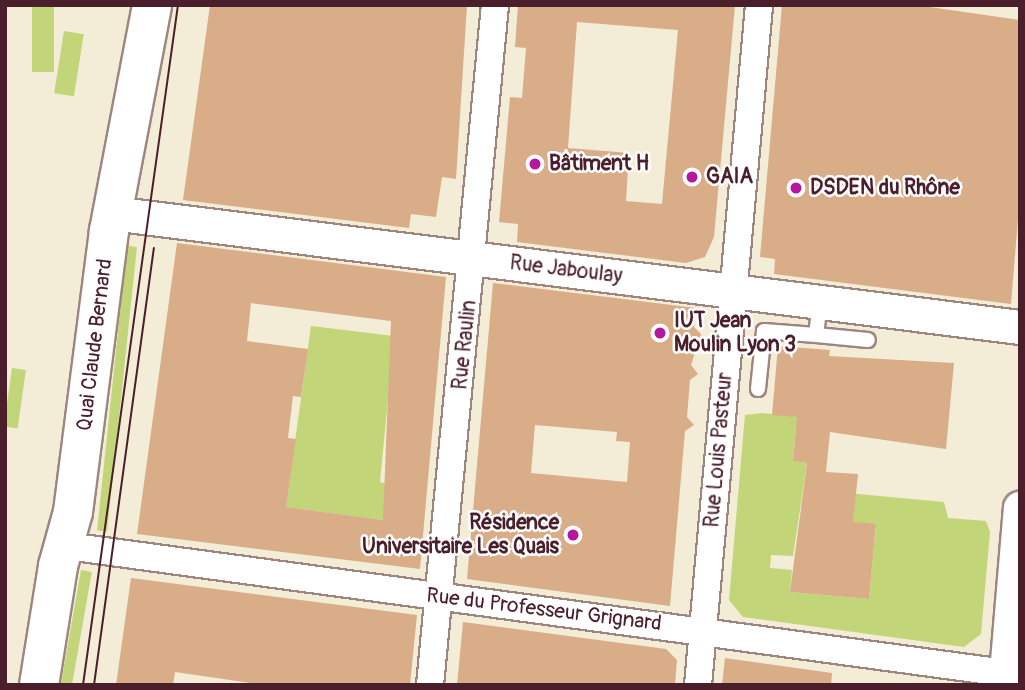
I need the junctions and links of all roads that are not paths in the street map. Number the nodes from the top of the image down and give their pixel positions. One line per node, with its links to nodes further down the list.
1 (152, 5): 4 (main road, Quai Claude Bernard)
2 (495, 5): 5 (street, Rue Raulin)
3 (759, 5): 6 (street, Rue Louis Pasteur)
4 (113, 213): 5 (street, Rue Jaboulay); 13 (main road, Quai Claude Bernard)
5 (475, 259): 6 (street, Rue Jaboulay); 14 (street, Rue Raulin)
6 (733, 290): 7 (street, Rue Jaboulay); 15 (street, Rue Louis Pasteur)
7 (820, 301): 8 (street, Rue Jaboulay); 9 (lane)
8 (1020, 327)
9 (816, 335): 10 (lane); 11 (lane)
10 (868, 340)
11 (758, 389)
12 (1020, 509): 16 (street)
13 (67, 547): 14 (street, Rue du Professeur Grignard); 17 (main road, Quai Claude Bernard)
14 (438, 596): 15 (street, Rue du Professeur Grignard); 18 (street, Rue Raulin)
15 (703, 631): 16 (street, Rue du Professeur Grignard); 19 (street, Rue Louis Pasteur)
16 (1010, 678)
17 (39, 685)
18 (430, 685)
19 (698, 685)

